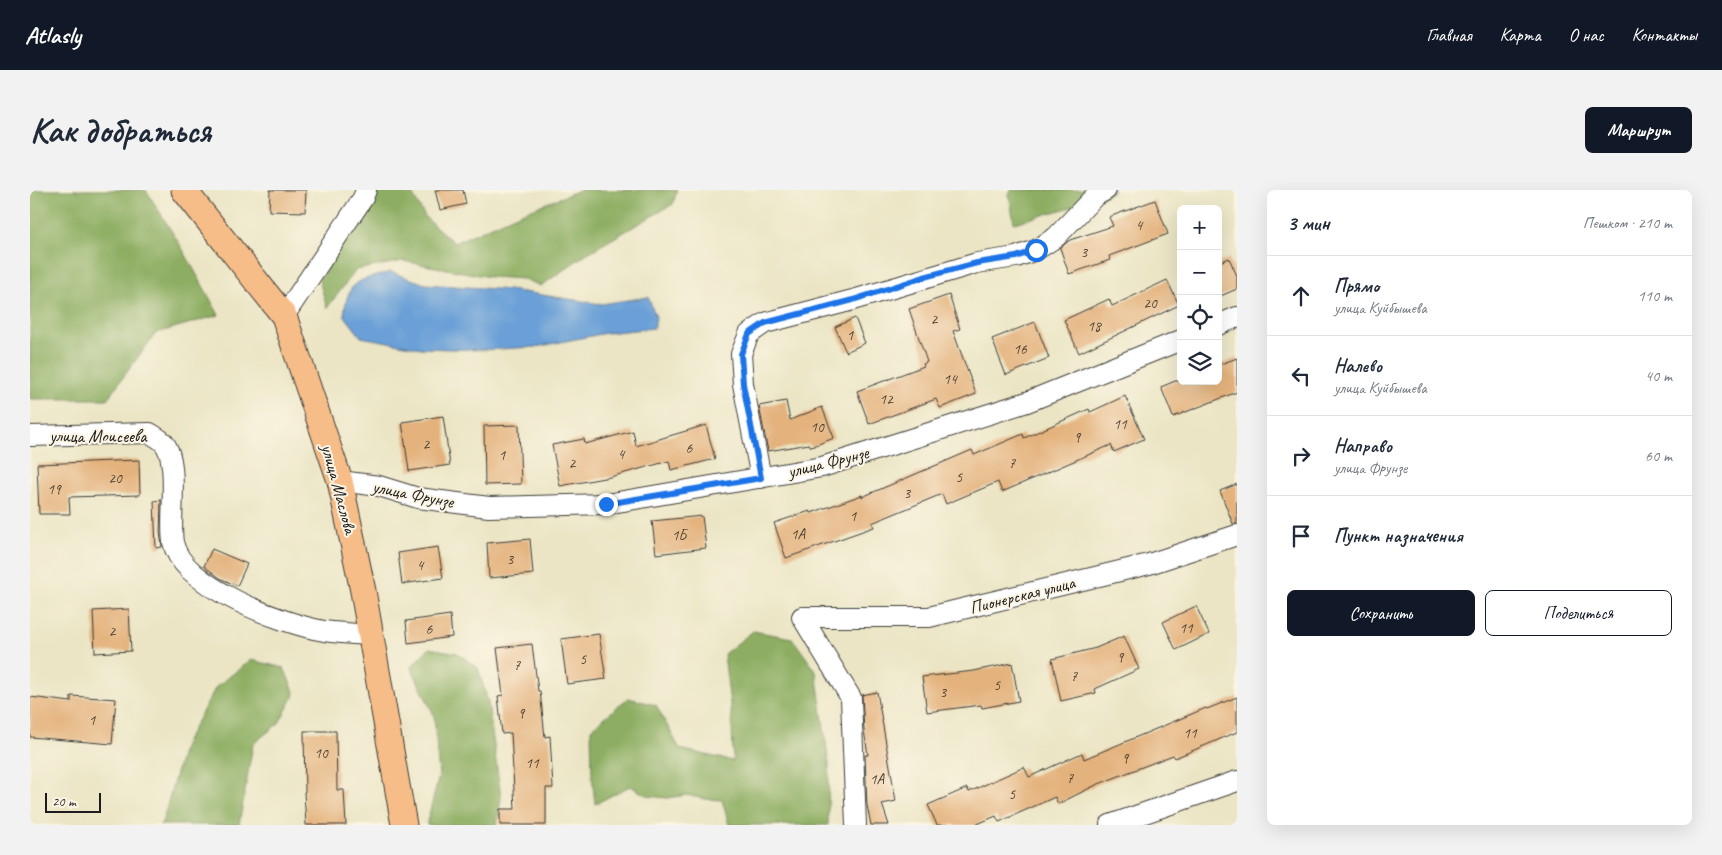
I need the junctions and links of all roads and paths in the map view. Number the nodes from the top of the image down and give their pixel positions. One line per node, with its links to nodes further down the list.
1 (184, 190): 4 (main road, улица Маслова)
2 (366, 190): 4 (street)
3 (1106, 190): 9 (street)
4 (284, 316): 10 (main road, улица Маслова)
5 (1237, 317): 6 (street)
6 (1222, 323)
7 (1177, 342): 9 (street, улица Фрунзе)
8 (30, 436): 12 (street, улица Моисеева)
9 (761, 478): 10 (street, улица Фрунзе)
10 (340, 481): 12 (main road, улица Маслова)
11 (1237, 534): 15 (street, Пионерская улица)
12 (370, 635): 14 (main road, улица Маслова)
13 (1237, 781): 16 (street)
14 (404, 825)
15 (856, 825)
16 (1110, 825)

